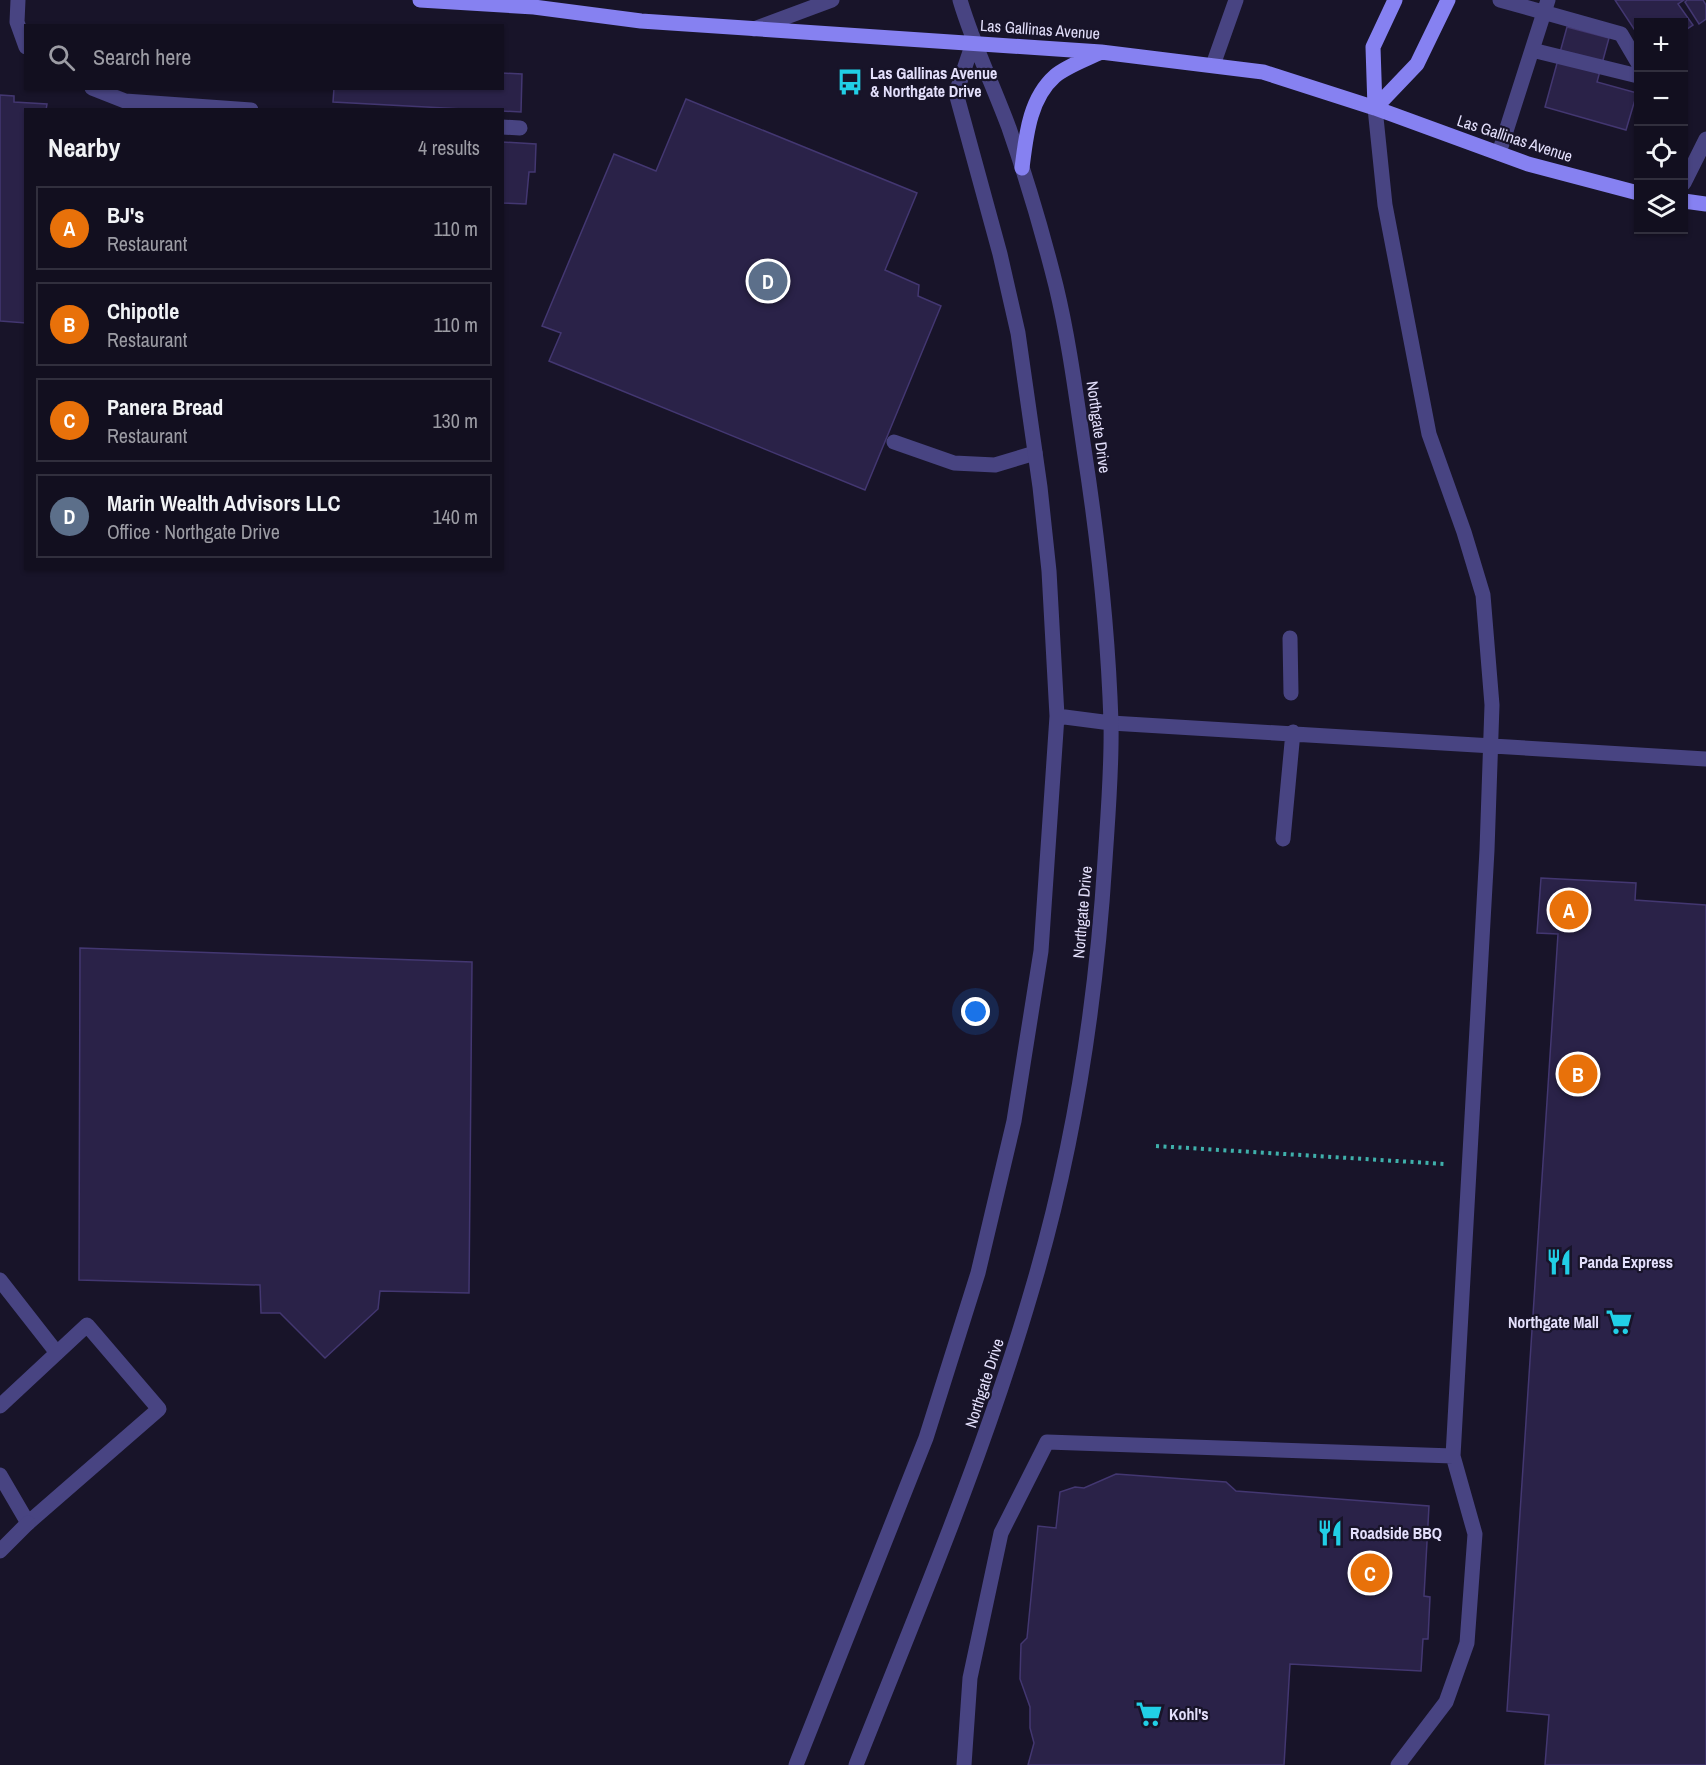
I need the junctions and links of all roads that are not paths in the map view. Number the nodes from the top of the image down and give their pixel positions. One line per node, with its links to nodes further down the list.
1 (18, 0): 11 (street)
2 (420, 0): 10 (main road, Las Gallinas Avenue)
3 (832, 0): 10 (street)
4 (960, 0): 12 (street, Northgate Drive)
5 (1236, 0): 16 (street)
6 (1395, 0): 20 (main road)
7 (1448, 0): 20 (main road)
8 (1500, 0): 9 (street)
9 (1546, 6): 13 (street); 15 (street)
10 (754, 29): 12 (main road, Las Gallinas Avenue)
11 (24, 41)
12 (973, 43): 14 (main road, Las Gallinas Avenue); 25 (street, Northgate Drive); 31 (street)
13 (1532, 50): 17 (street); 24 (street)
14 (1101, 52): 16 (main road, Las Gallinas Avenue); 25 (main road)
15 (1634, 56)
16 (1213, 65): 20 (main road, Las Gallinas Avenue)
17 (1634, 75)
18 (97, 90): 19 (street)
19 (223, 108)
20 (1375, 108): 24 (main road, Las Gallinas Avenue); 37 (street)
21 (504, 127): 22 (street)
22 (520, 128)
23 (1706, 139): 26 (street)
24 (1499, 153): 27 (main road, Las Gallinas Avenue)
25 (1022, 168): 35 (street, Northgate Drive)
26 (1685, 180)
27 (1634, 193)
28 (1688, 202): 29 (main road)
29 (1706, 204)
30 (894, 442): 31 (street)
31 (1035, 453): 34 (street)
32 (1290, 638): 33 (street)
33 (1291, 693)
34 (1057, 717): 35 (street); 47 (street)
35 (1111, 723): 36 (street); 48 (street, Northgate Drive)
36 (1293, 732): 37 (street); 39 (street)
37 (1492, 745): 38 (street); 43 (street)
38 (1706, 759)
39 (1283, 839)
40 (0, 1280): 41 (street)
41 (57, 1353): 42 (street); 45 (street)
42 (0, 1406)
43 (1453, 1456): 49 (street); 50 (street)
44 (0, 1475): 45 (street)
45 (28, 1523): 46 (street)
46 (0, 1551)
47 (796, 1765)
48 (856, 1765)
49 (964, 1765)
50 (1398, 1765)

